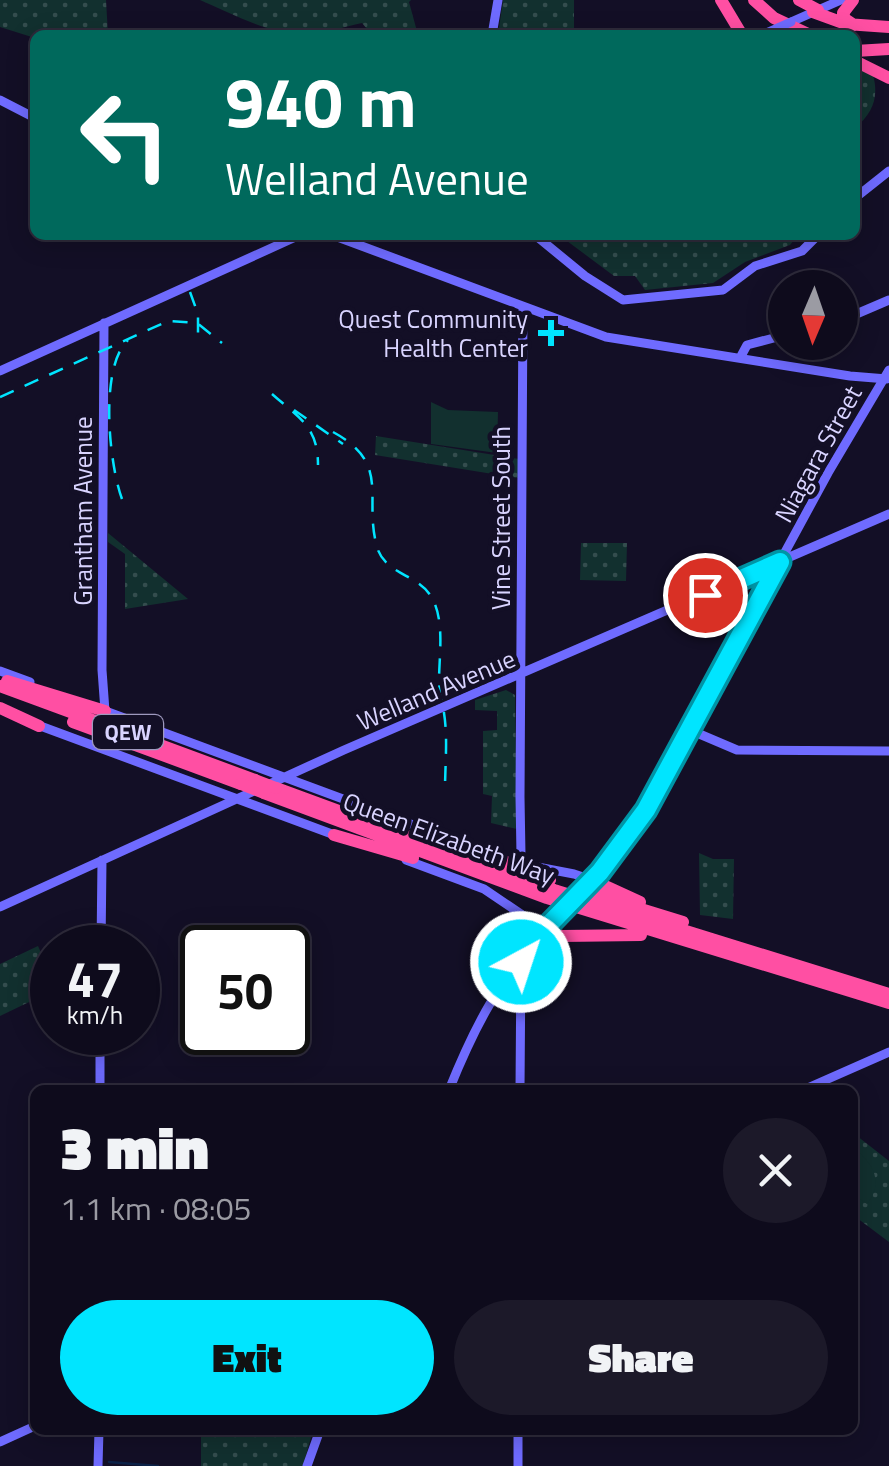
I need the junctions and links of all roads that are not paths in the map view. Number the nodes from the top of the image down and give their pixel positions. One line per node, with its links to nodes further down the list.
1 (498, 0): 11 (street)
2 (722, 0): 12 (highway)
3 (742, 0): 14 (highway)
4 (754, 0): 15 (highway)
5 (798, 0): 8 (highway)
6 (841, 0): 8 (street)
7 (853, 0): 9 (highway)
8 (810, 13): 9 (highway); 13 (street, bridge)
9 (856, 26): 10 (highway)
10 (889, 27)
11 (493, 30)
12 (739, 30)
13 (772, 30)
14 (780, 30)
15 (799, 30)
16 (889, 46): 17 (highway)
17 (860, 47)
18 (860, 64): 19 (highway)
19 (889, 78)
20 (0, 100): 21 (street)
21 (30, 115)
22 (889, 172): 23 (street)
23 (860, 194)
24 (289, 240): 31 (street)
25 (345, 240): 29 (street)
26 (541, 240): 27 (street)
27 (813, 240)
28 (889, 300): 30 (street)
29 (523, 307): 33 (street); 42 (street, Vine Street South)
30 (858, 315)
31 (104, 323): 35 (street); 47 (street, Grantham Avenue)
32 (768, 339): 33 (street)
33 (740, 358): 36 (street)
34 (889, 370): 36 (street, Niagara Street)
35 (0, 371)
36 (886, 380): 38 (street, Niagara Street)
37 (889, 514): 38 (street, Welland Avenue)
38 (780, 562): 39 (street, Welland Avenue); 40 (street, Niagara Street)
39 (749, 575): 40 (street); 42 (street, Welland Avenue)
40 (765, 590): 50 (street, Niagara Street)
41 (0, 671): 47 (street)
42 (520, 676): 44 (street, Welland Avenue); 46 (street, Vine Street South)
43 (0, 683): 47 (highway); 53 (highway, Queen Elizabeth Way / QEW)
44 (500, 685): 46 (street); 52 (street, Welland Avenue)
45 (0, 695): 53 (highway, Queen Elizabeth Way / QEW)
46 (520, 699): 61 (street, Vine Street South)
47 (98, 706): 55 (street)
48 (0, 710): 49 (highway)
49 (39, 726): 56 (street)
50 (690, 730): 51 (street); 65 (street, Niagara Street)
51 (889, 752)
52 (302, 770): 54 (street); 55 (street, Welland Avenue)
53 (248, 782): 55 (highway, Queen Elizabeth Way / QEW, bridge)
54 (302, 784): 55 (street); 60 (street)
55 (275, 786): 57 (street, Welland Avenue); 66 (highway, Queen Elizabeth Way / QEW); 75 (highway, Queen Elizabeth Way / QEW)
56 (220, 793): 57 (street); 58 (street)
57 (235, 800): 58 (street, Welland Avenue); 59 (street)
58 (218, 807): 63 (street, Welland Avenue)
59 (334, 834): 66 (highway); 70 (street)
60 (450, 839): 62 (street); 69 (highway)
61 (520, 850): 62 (street); 64 (street, Vine Street South)
62 (510, 859): 64 (street)
63 (102, 860): 67 (street, Welland Avenue); 68 (street)
64 (524, 864): 65 (street)
65 (587, 882): 69 (highway); 70 (street, Niagara Street, bridge)
66 (522, 890): 73 (highway, Queen Elizabeth Way / QEW)
67 (0, 908)
68 (101, 925)
69 (692, 925): 75 (highway)
70 (544, 928): 71 (street, Niagara Street); 73 (highway)
71 (521, 956): 72 (street); 74 (street, Niagara Street); 76 (street)
72 (498, 960)
73 (740, 960): 78 (highway, Queen Elizabeth Way / QEW)
74 (512, 969): 76 (street); 82 (street, Niagara Street)
75 (845, 980): 77 (highway, Queen Elizabeth Way / QEW)
76 (522, 983): 83 (street)
77 (889, 994)
78 (889, 1003)
79 (889, 1052): 84 (street)
80 (100, 1055): 81 (street)
81 (100, 1085)
82 (451, 1085)
83 (520, 1085)
84 (814, 1085)
85 (30, 1428): 89 (street)
86 (99, 1435): 90 (street)
87 (318, 1435): 91 (street)
88 (518, 1435): 92 (street)
89 (0, 1442)
90 (98, 1466)
91 (307, 1466)
92 (518, 1466)

